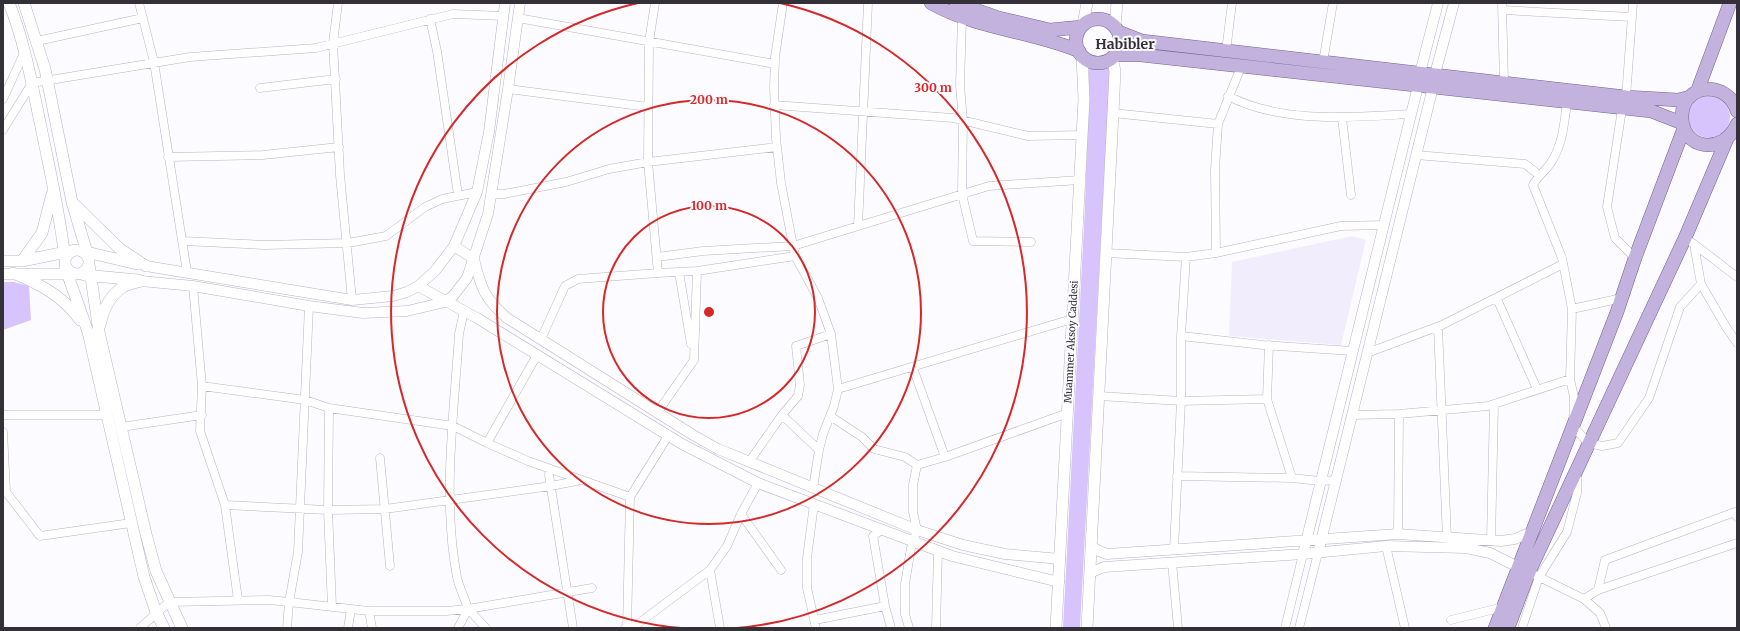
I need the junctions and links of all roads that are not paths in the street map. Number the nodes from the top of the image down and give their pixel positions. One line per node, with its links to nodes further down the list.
1 (9, 3): 32 (main road)
2 (24, 3): 29 (main road)
3 (139, 3): 23 (street)
4 (338, 3): 31 (street)
5 (505, 3): 21 (street)
6 (520, 3): 24 (street)
7 (655, 3): 30 (street)
8 (783, 3): 38 (street)
9 (868, 3): 57 (street)
10 (931, 3): 25 (main road)
11 (956, 3): 27 (main road)
12 (1087, 3): 27 (main road)
13 (1117, 3): 28 (main road)
14 (1232, 3): 33 (street)
15 (1333, 3): 37 (street)
16 (1438, 3): 40 (street)
17 (1454, 3): 43 (street)
18 (1633, 3): 22 (street)
19 (1730, 3): 49 (main road)
20 (1502, 6): 22 (street); 45 (street)
21 (504, 16): 24 (street); 26 (street); 76 (street)
22 (1631, 17): 53 (street)
23 (143, 18): 29 (street); 36 (street)
24 (518, 18): 30 (street); 48 (street)
25 (962, 18): 34 (main road); 61 (street)
26 (430, 19): 31 (street); 79 (street)
27 (1082, 26): 28 (main road); 34 (main road)
28 (1117, 29): 33 (main road); 35 (main road)
29 (37, 41): 41 (main road)
30 (649, 42): 38 (street); 55 (street)
31 (333, 43): 36 (street); 42 (street)
32 (24, 51): 44 (main road); 51 (street)
33 (1226, 51): 37 (main road)
34 (1080, 54): 35 (main road); 66 (main road, Muammer Aksoy Caddesi)
35 (1114, 56): 39 (main road); 58 (main road)
36 (154, 62): 41 (street); 71 (street)
37 (1323, 62): 40 (main road)
38 (775, 64): 54 (street)
39 (1241, 67): 46 (main road); 50 (street)
40 (1420, 73): 43 (main road)
41 (47, 79): 44 (street); 81 (main road)
42 (336, 79): 47 (street); 68 (street)
43 (1434, 81): 45 (main road); 46 (main road); 52 (main road); 70 (street)
44 (32, 83): 65 (street); 75 (main road)
45 (1504, 83): 53 (main road)
46 (1418, 86): 59 (street)
47 (260, 88)
48 (508, 89): 55 (street); 77 (street)
49 (1693, 94): 53 (main road); 56 (main road); 64 (main road)
50 (1228, 96): 60 (street); 62 (street)
51 (3, 98)
52 (1567, 103): 53 (main road); 73 (street)
53 (1624, 103): 64 (main road); 95 (street)
54 (774, 105): 57 (street); 69 (street)
55 (648, 107): 72 (street)
56 (1737, 107)
57 (862, 112): 61 (street); 83 (street)
58 (1113, 113): 62 (street); 90 (main road)
59 (1411, 114): 60 (street); 82 (street)
60 (1342, 118): 80 (street)
61 (963, 121): 66 (street); 78 (street)
62 (1218, 124): 91 (street)
63 (1737, 124): 67 (main road)
64 (1683, 125): 67 (main road); 95 (main road)
65 (3, 130)
66 (1082, 135): 74 (main road, Muammer Aksoy Caddesi)
67 (1731, 137): 84 (main road)
68 (339, 147): 71 (street); 87 (street)
69 (777, 147): 72 (street); 89 (street)
70 (1416, 155): 73 (street); 129 (street)
71 (168, 158): 85 (street)
72 (648, 162): 77 (street); 93 (street)
73 (1539, 175): 100 (street)
74 (1080, 180): 78 (street); 120 (main road, Muammer Aksoy Caddesi)
75 (53, 185): 98 (main road); 99 (main road)
76 (477, 192): 79 (street); 88 (street)
77 (492, 194): 96 (street)
78 (962, 194): 83 (street); 86 (street)
79 (458, 195): 87 (street)
80 (1351, 195)
81 (72, 202): 99 (main road); 101 (main road)
82 (1383, 225): 91 (street); 128 (street)
83 (858, 226): 89 (street)
84 (1689, 241): 108 (street); 110 (street); 159 (main road)
85 (183, 242): 87 (street); 103 (street)
86 (1031, 242)
87 (348, 243): 115 (street)
88 (454, 246): 96 (street); 112 (street)
89 (793, 246): 92 (street); 93 (street)
90 (1106, 253): 94 (street); 137 (main road)
91 (1216, 253): 94 (street)
92 (795, 256): 102 (street); 123 (street)
93 (657, 257): 105 (street)
94 (1186, 257): 124 (street)
95 (1635, 258): 113 (main road)
96 (474, 259): 116 (street); 125 (street)
97 (3, 261): 98 (main road)
98 (22, 261): 99 (main road)
99 (76, 261): 101 (main road); 106 (main road); 107 (main road); 122 (main road)
100 (1563, 264): 114 (street); 118 (street)
101 (146, 266): 103 (street)
102 (697, 271): 104 (street); 131 (street)
103 (187, 272): 115 (street)
104 (679, 272): 105 (street); 131 (street)
105 (658, 273): 125 (street)
106 (8, 274): 122 (main road)
107 (91, 276): 109 (main road); 122 (main road)
108 (1737, 277)
109 (141, 281): 111 (street); 122 (main road)
110 (1701, 284): 126 (street); 159 (street)
111 (193, 286): 117 (street); 134 (street)
112 (418, 286): 115 (street); 116 (street)
113 (1622, 298): 118 (street); 154 (main road)
114 (1497, 299): 121 (street); 136 (street)
115 (352, 300)
116 (445, 302): 117 (street); 119 (street)
117 (309, 306): 139 (street)
118 (1572, 309): 133 (street)
119 (464, 311): 130 (street); 153 (street)
120 (1072, 319): 132 (street); 145 (main road, Muammer Aksoy Caddesi)
121 (1438, 327): 129 (street); 143 (street)
122 (93, 332): 149 (main road); 155 (main road)
123 (831, 334): 135 (street); 146 (street)
124 (1181, 336): 127 (street); 140 (street)
125 (541, 339): 144 (street)
126 (1737, 343)
127 (1269, 345): 128 (street); 138 (street)
128 (1352, 352): 129 (street); 171 (street)
129 (1367, 353): 151 (street)
130 (537, 355): 157 (street); 158 (street)
131 (694, 360): 144 (street)
132 (913, 368): 135 (street); 161 (street)
133 (1570, 379): 136 (street); 154 (street)
134 (202, 386): 139 (street); 150 (street)
135 (838, 389): 152 (street)
136 (1537, 389): 141 (street)
137 (1098, 396): 140 (street); 195 (main road)
138 (1267, 399): 140 (street); 168 (street)
139 (305, 400): 142 (street); 179 (street)
140 (1181, 401): 167 (street)
141 (1494, 404): 143 (street); 191 (street)
142 (329, 408): 153 (street); 181 (street)
143 (1442, 410): 147 (street); 189 (street)
144 (657, 413): 163 (street)
145 (1068, 413): 161 (street); 201 (main road, Muammer Aksoy Caddesi)
146 (782, 414): 160 (street); 163 (street)
147 (1399, 414): 151 (street); 188 (street)
148 (3, 415): 149 (street)
149 (107, 415): 184 (main road)
150 (202, 415): 155 (street); 178 (street)
151 (1352, 415): 170 (street)
152 (830, 416): 160 (street); 164 (street)
153 (453, 426): 158 (street); 176 (street)
154 (1573, 426): 159 (street); 187 (main road)
155 (121, 427): 214 (main road)
156 (3, 432): 184 (street)
157 (668, 436): 172 (street); 175 (street)
158 (487, 443): 166 (street)
159 (1588, 444): 165 (main road)
160 (819, 450): 174 (street)
161 (944, 457): 164 (street)
162 (380, 458): 180 (street)
163 (749, 462): 174 (street)
164 (917, 465): 186 (street)
165 (1576, 467): 207 (main road); 207 (street)
166 (550, 469): 169 (street); 173 (street)
167 (1177, 476): 168 (street); 197 (street)
168 (1292, 478): 171 (street)
169 (581, 480): 173 (street); 175 (street)
170 (1336, 480): 171 (street); 190 (street)
171 (1320, 481): 193 (street)
172 (758, 483): 177 (street); 182 (street)
173 (551, 486): 176 (street); 211 (street)
174 (813, 488): 177 (street); 186 (street)
175 (630, 497): 234 (street)
176 (450, 499): 180 (street); 220 (street)
177 (814, 504): 185 (street); 224 (street)
178 (225, 505): 179 (street); 213 (street)
179 (300, 509): 181 (street); 215 (street)
180 (386, 509): 181 (street); 203 (street)
181 (328, 510): 217 (street)
182 (740, 514): 204 (street); 205 (street)
183 (1737, 517): 210 (street)
184 (131, 523): 222 (main road)
185 (883, 529): 192 (street); 216 (street)
186 (916, 530): 192 (street); 201 (street)
187 (1532, 532): 191 (street); 207 (main road)
188 (1398, 534): 189 (street); 190 (street)
189 (1447, 538): 191 (street)
190 (1321, 540): 193 (street); 199 (street)
191 (1491, 540)
192 (913, 541): 198 (street); 237 (street)
193 (1306, 541): 197 (street); 200 (street)
194 (1737, 543): 210 (street)
195 (1091, 546): 197 (street); 206 (main road)
196 (1386, 546): 199 (street); 207 (street); 244 (street)
197 (1174, 549)
198 (938, 550): 208 (street); 238 (street)
199 (1318, 553): 200 (street); 243 (street)
200 (1303, 554): 202 (street); 242 (street)
201 (1060, 560): 208 (main road, Muammer Aksoy Caddesi)
202 (1172, 562): 206 (street); 241 (street)
203 (390, 566)
204 (710, 570): 234 (street); 235 (street)
205 (780, 570)
206 (1090, 572): 240 (main road)
207 (1529, 572): 212 (street); 218 (main road); 246 (main road); 247 (street)
208 (1059, 582): 239 (main road, Muammer Aksoy Caddesi)
209 (592, 588): 211 (street)
210 (1598, 590): 212 (street)
211 (567, 591): 220 (street); 233 (street)
212 (1584, 599): 248 (street)
213 (238, 600): 214 (street); 215 (street)
214 (169, 602): 222 (street); 227 (main road)
215 (288, 602): 217 (street); 228 (street)
216 (885, 606): 224 (street); 236 (street)
217 (332, 607): 219 (street)
218 (1503, 607): 223 (street); 245 (main road)
219 (351, 609): 221 (street); 229 (street)
220 (468, 609): 221 (street); 231 (street); 232 (street)
221 (369, 611): 230 (street)
222 (156, 612): 225 (street); 226 (main road)
223 (1451, 620)
224 (815, 624)
225 (140, 628)
226 (164, 628)
227 (182, 628)
228 (287, 628)
229 (348, 628)
230 (372, 628)
231 (458, 628)
232 (486, 628)
233 (573, 628)
234 (626, 628)
235 (720, 628)
236 (891, 628)
237 (909, 628)
238 (936, 628)
239 (1056, 628)
240 (1087, 628)
241 (1178, 628)
242 (1285, 628)
243 (1299, 628)
244 (1405, 628)
245 (1495, 628)
246 (1508, 628)
247 (1522, 628)
248 (1606, 628)

